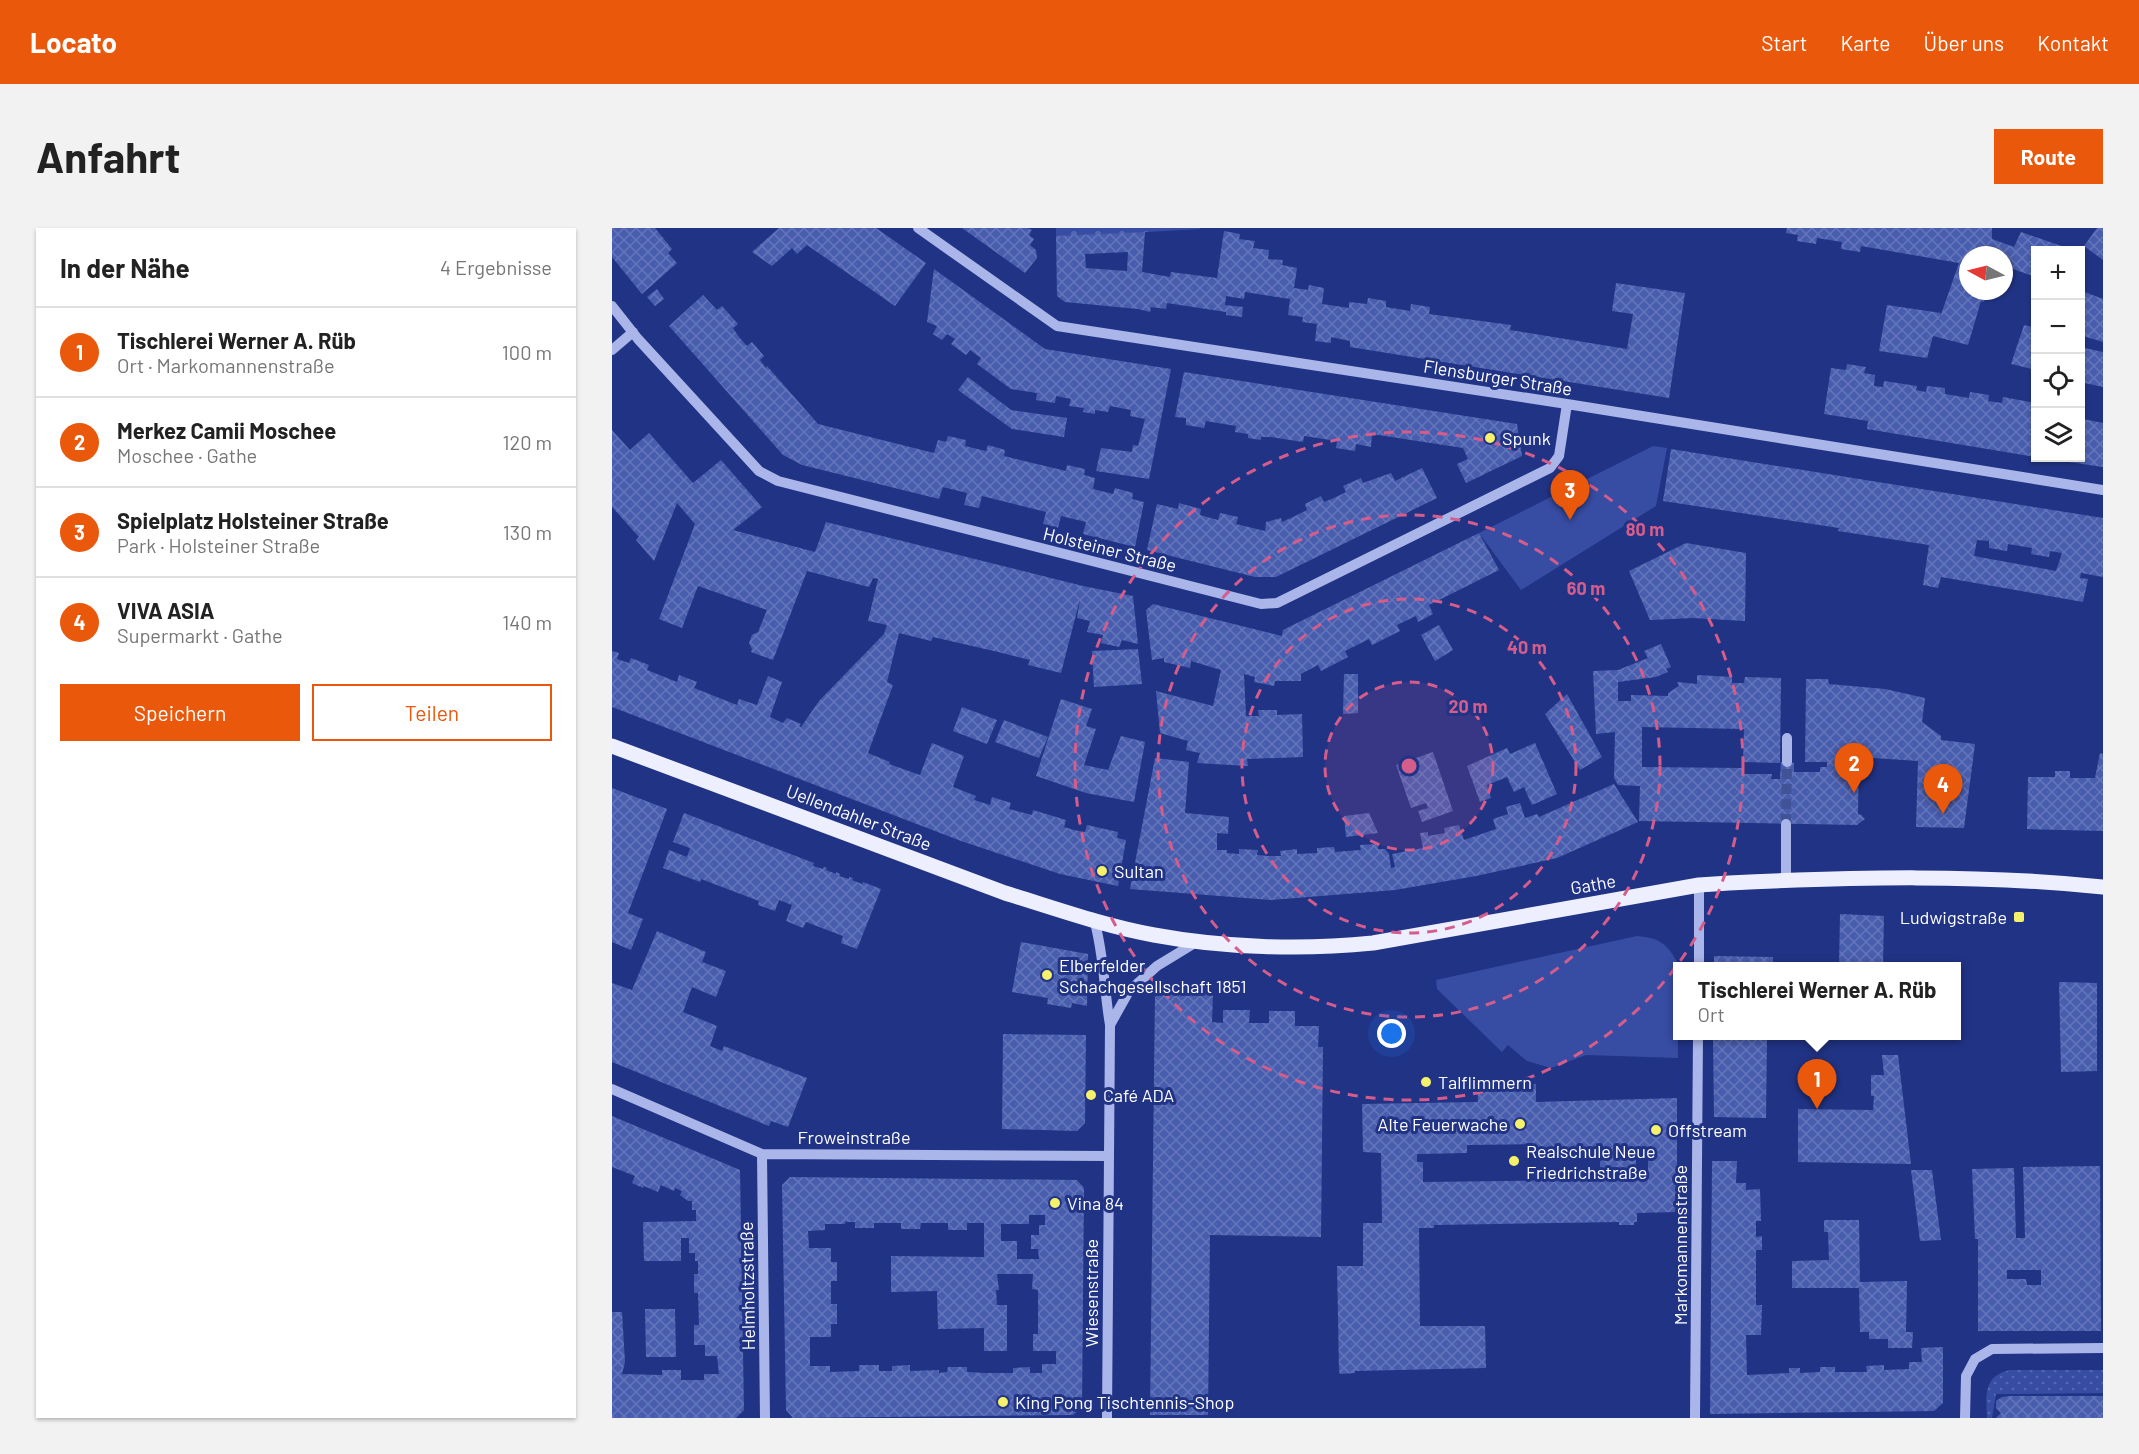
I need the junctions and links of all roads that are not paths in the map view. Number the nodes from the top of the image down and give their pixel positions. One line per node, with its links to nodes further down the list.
1 (918, 228): 5 (street, Flensburger Straße)
2 (612, 306): 3 (street, Holsteiner Straße)
3 (633, 332): 4 (street); 5 (street, Holsteiner Straße)
4 (612, 350)
5 (1567, 404): 6 (street, Flensburger Straße)
6 (2103, 490)
7 (1787, 738): 9 (street)
8 (612, 746): 14 (main road, Uellendahler Straße)
9 (1787, 762)
10 (1786, 824): 11 (street)
11 (1786, 881): 12 (main road, Gathe); 13 (main road, Gathe)
12 (1699, 885): 15 (main road, Gathe); 16 (street)
13 (2103, 887)
14 (1094, 920): 15 (main road, Gathe); 17 (street, Wiesenstraße)
15 (1198, 941): 17 (street, Wiesenstraße)
16 (1699, 962)
17 (1110, 1025): 21 (street, Wiesenstraße)
18 (1698, 1040): 25 (street, Markomannenstraße)
19 (612, 1089): 20 (street, Froweinstraße)
20 (762, 1154): 21 (street, Froweinstraße); 23 (street, Helmholtzstraße)
21 (1108, 1156): 24 (street, Wiesenstraße)
22 (2103, 1348): 26 (street)
23 (765, 1418)
24 (1107, 1418)
25 (1695, 1418)
26 (1965, 1418)

